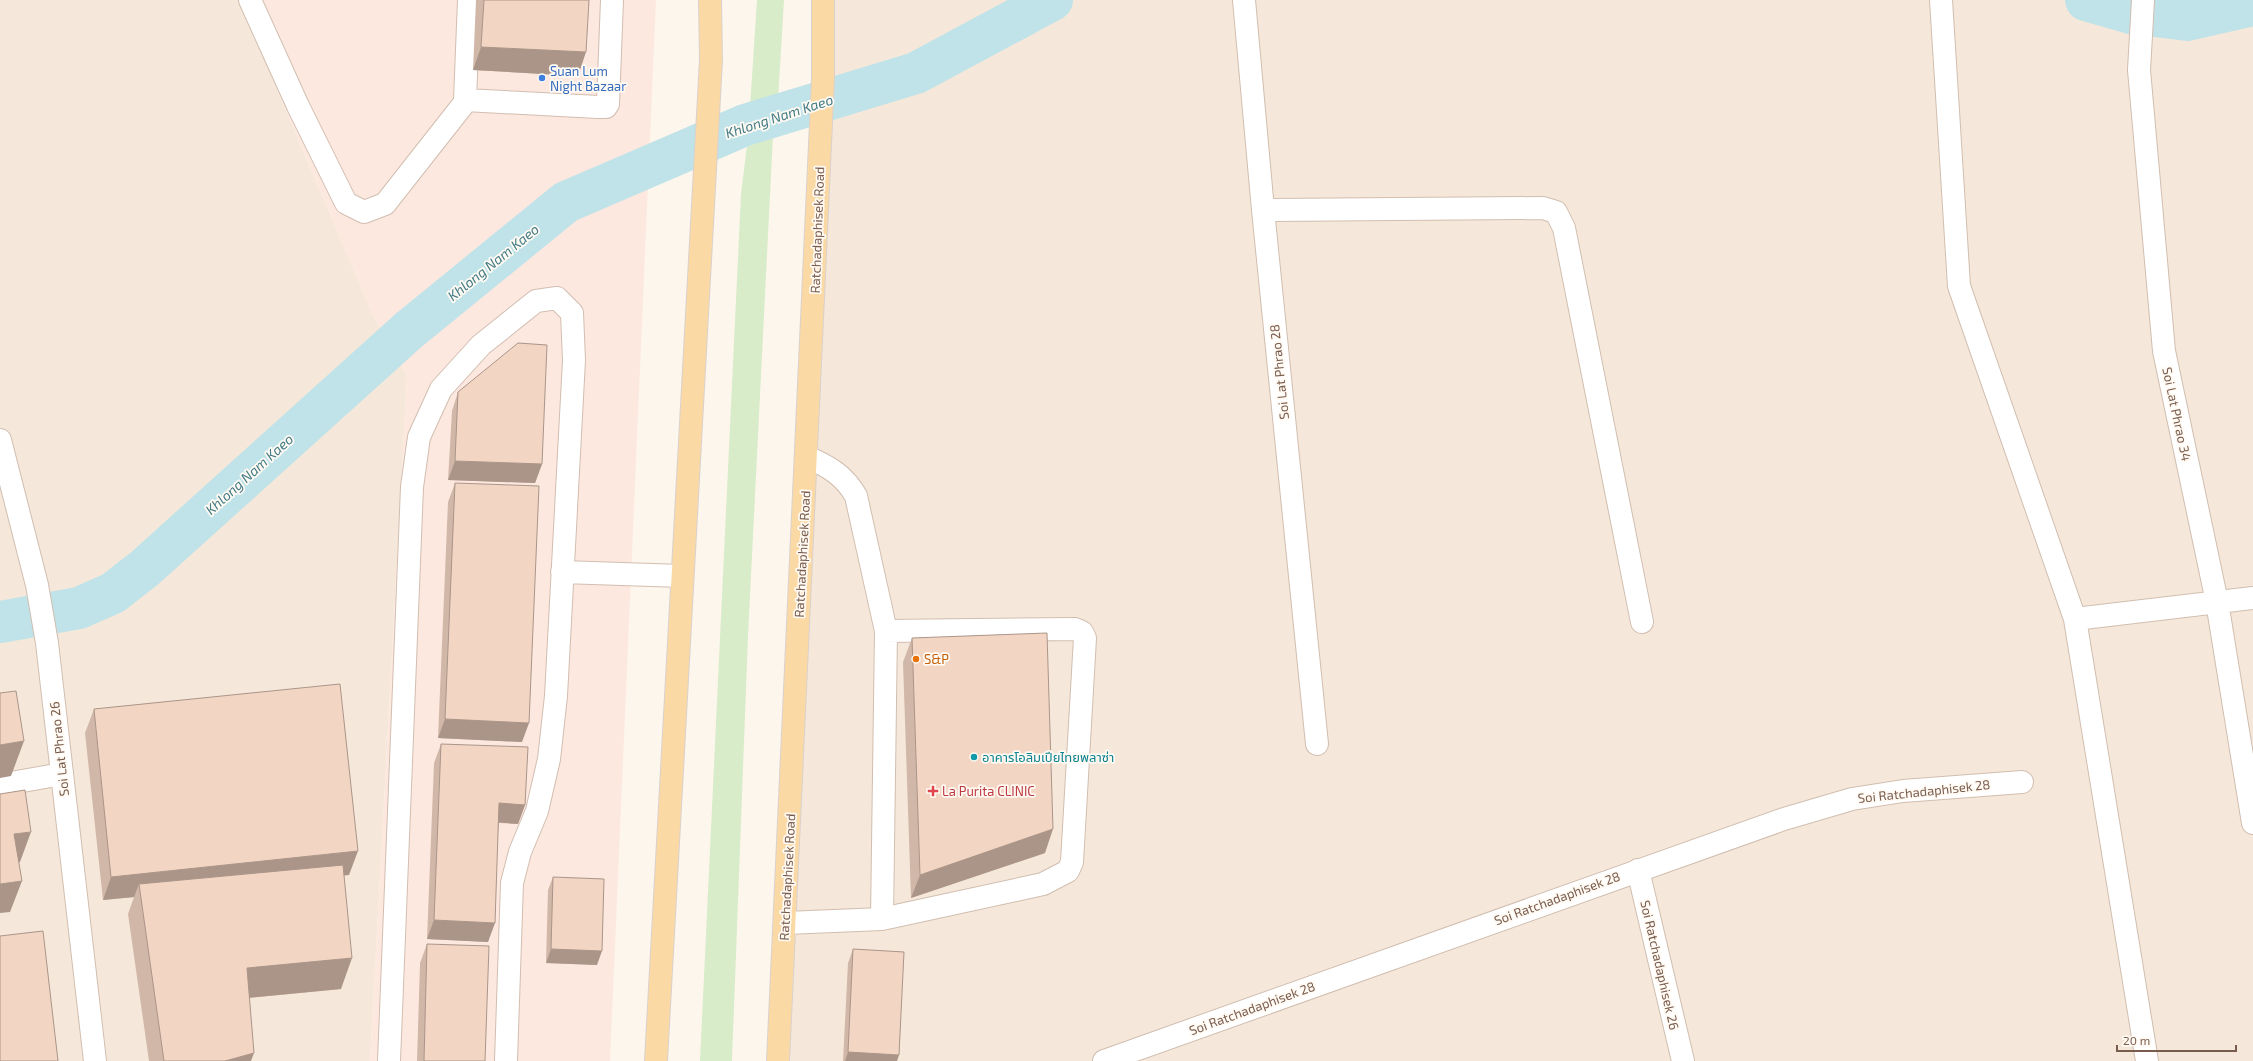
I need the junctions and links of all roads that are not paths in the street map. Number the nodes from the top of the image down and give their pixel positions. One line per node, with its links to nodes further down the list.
1 (250, 0): 13 (street)
2 (469, 0): 13 (street)
3 (612, 0): 13 (street)
4 (710, 0): 12 (main road)
5 (722, 0): 12 (main road)
6 (823, 0): 11 (main road, Ratchadaphisek Road)
7 (832, 0): 11 (main road, Ratchadaphisek Road)
8 (1244, 0): 14 (street, Soi Lat Phrao 28)
9 (1940, 0): 21 (street)
10 (2143, 0): 20 (street, Soi Lat Phrao 34)
11 (825, 46): 16 (main road, Ratchadaphisek Road)
12 (711, 60): 18 (main road)
13 (466, 101)
14 (1263, 210): 22 (street); 24 (street, Soi Lat Phrao 28)
15 (0, 440): 25 (street, Soi Lat Phrao 26)
16 (807, 457): 23 (street); 31 (main road, Ratchadaphisek Road)
17 (562, 572): 18 (street); 33 (street); 34 (street)
18 (682, 576): 35 (main road)
19 (2253, 598): 20 (street)
20 (2217, 602): 21 (street); 28 (street, Soi Lat Phrao 34)
21 (2075, 619): 39 (street)
22 (1642, 622)
23 (886, 631): 30 (street); 30 (street)
24 (1317, 744)
25 (62, 774): 27 (street); 32 (street, Soi Lat Phrao 26)
26 (2022, 782): 29 (street, Soi Ratchadaphisek 28)
27 (0, 785)
28 (2253, 823)
29 (1638, 870): 37 (street, Soi Ratchadaphisek 28); 38 (street, Soi Ratchadaphisek 26)
30 (882, 919): 31 (street)
31 (786, 923): 36 (main road, Ratchadaphisek Road)
32 (95, 1061)
33 (389, 1061)
34 (506, 1061)
35 (656, 1061)
36 (778, 1061)
37 (1104, 1061)
38 (1683, 1061)
39 (2147, 1061)

